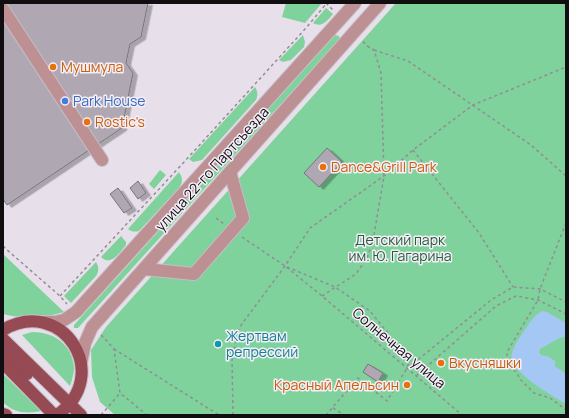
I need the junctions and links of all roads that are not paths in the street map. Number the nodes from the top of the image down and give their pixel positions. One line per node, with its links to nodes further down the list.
1 (356, 3): 4 (street); 5 (street, улица 22-го Партсъезда)
2 (380, 3): 4 (street, улица 22-го Партсъезда)
3 (3, 9): 7 (street)
4 (369, 15): 6 (street, улица 22-го Партсъезда)
5 (334, 26): 6 (street); 10 (street, улица 22-го Партсъезда)
6 (348, 39): 8 (street, улица 22-го Партсъезда)
7 (102, 160)
8 (230, 172): 9 (street, улица 22-го Партсъезда); 9 (street)
9 (144, 269): 15 (street, улица 22-го Партсъезда)
10 (35, 321): 11 (main road); 15 (main road)
11 (3, 330)
12 (3, 339): 16 (main road)
13 (3, 351): 16 (main road)
14 (3, 363): 16 (main road)
15 (81, 363): 16 (main road)
16 (63, 412): 19 (main road)
17 (3, 414): 18 (main road)
18 (6, 415)
19 (81, 415)

